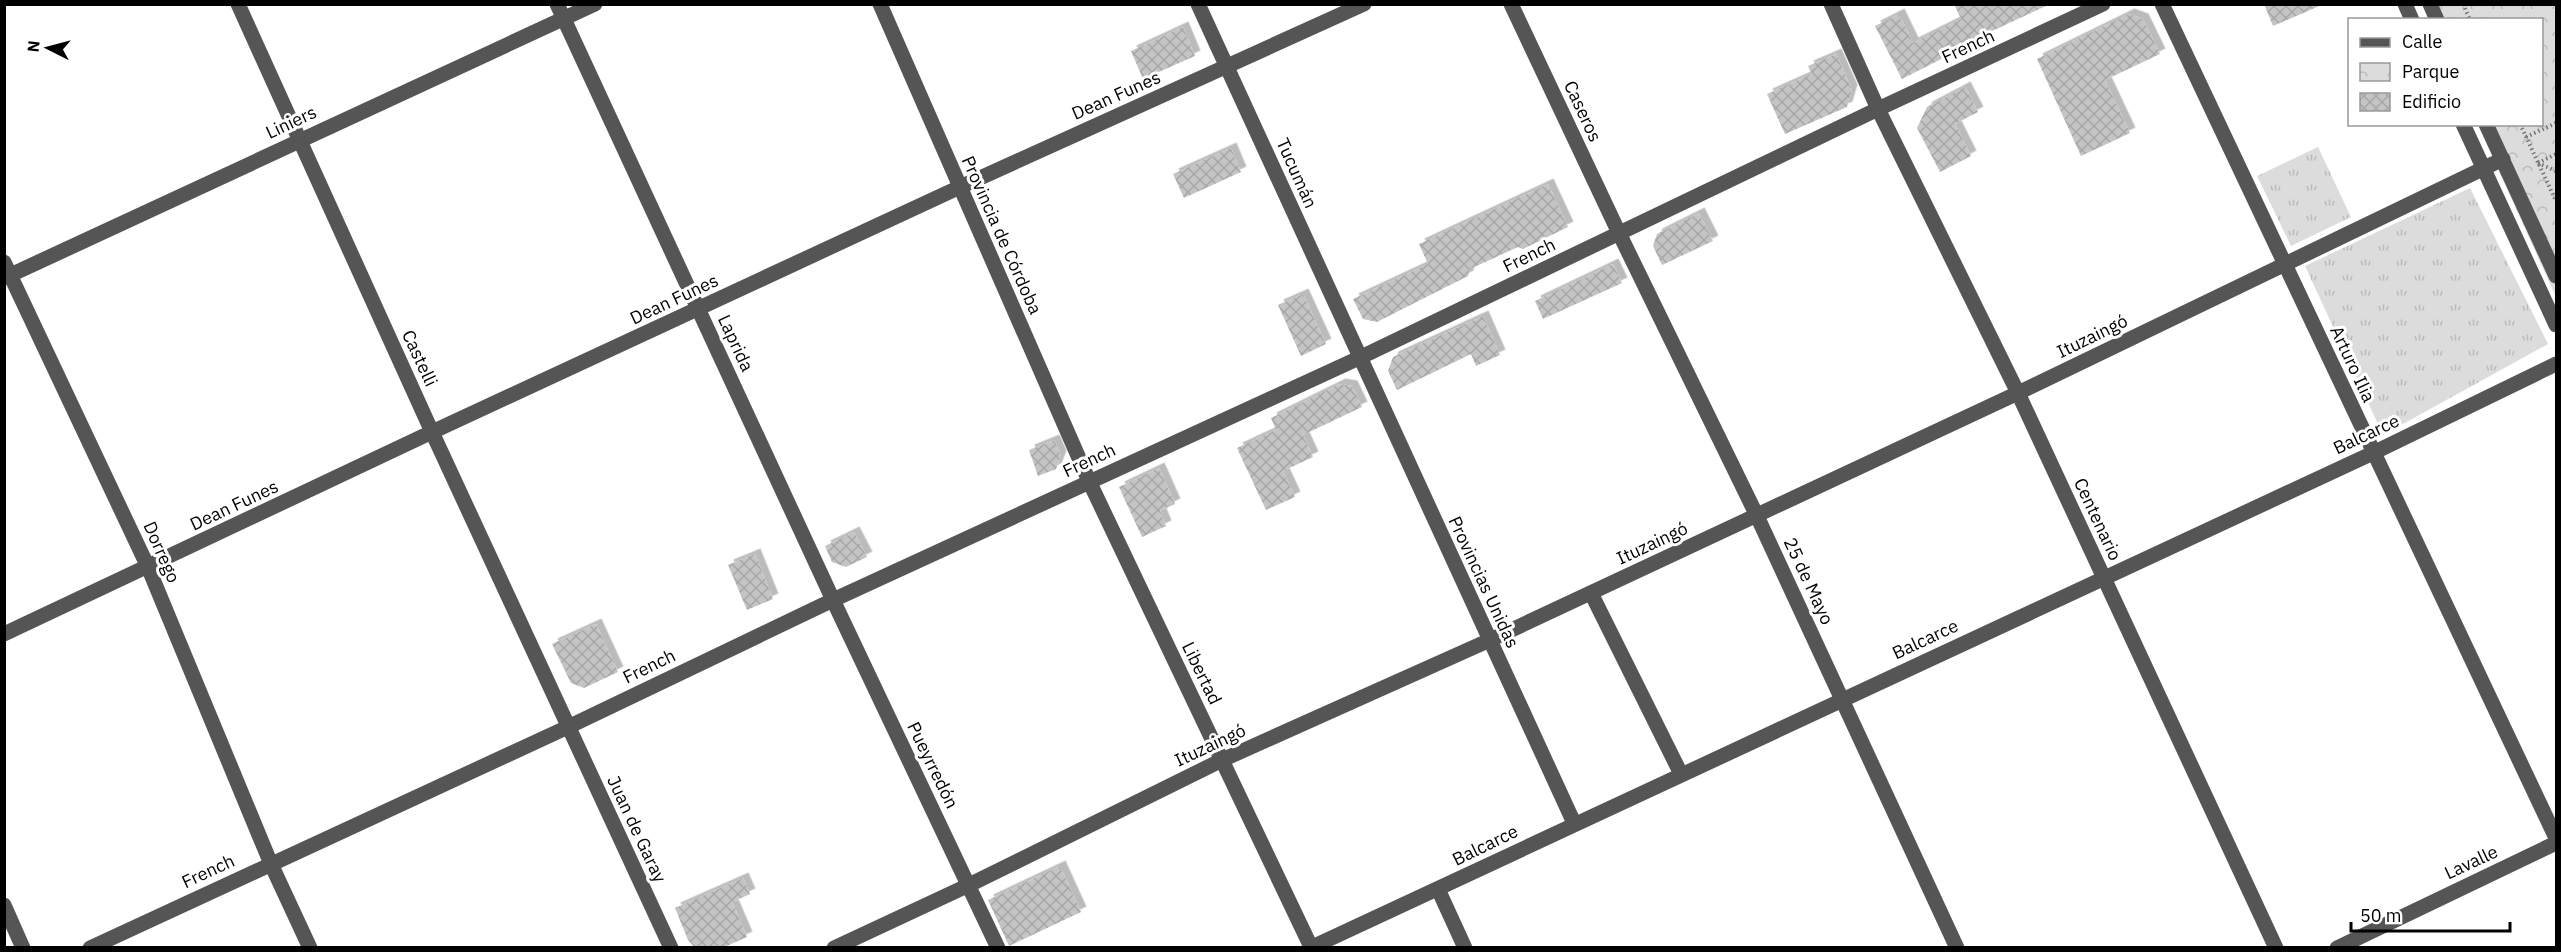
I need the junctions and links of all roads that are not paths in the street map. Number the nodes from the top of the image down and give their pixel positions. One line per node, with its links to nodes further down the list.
1 (238, 4): 20 (street, Castelli)
2 (557, 4): 15 (street, Laprida)
3 (595, 4): 15 (street, Liniers)
4 (880, 4): 23 (street, Provincia de Córdoba)
5 (1198, 4): 16 (street, Tucumán)
6 (1364, 4): 16 (street, Dean Funes)
7 (1511, 4): 24 (street, Caseros)
8 (1831, 4): 17 (street, Centenario)
9 (2103, 4): 17 (street, French)
10 (2162, 4): 25 (street, Arturo Ilia)
11 (2405, 4): 13 (street)
12 (2430, 4): 14 (street)
13 (2411, 18)
14 (2436, 18)
15 (564, 19): 20 (street, Liniers); 28 (street, Laprida)
16 (1227, 66): 23 (street, Dean Funes); 30 (street, Tucumán)
17 (1878, 109): 24 (street, French); 32 (street, Centenario)
18 (2464, 126): 22 (street)
19 (2487, 126): 21 (street)
20 (299, 140): 26 (street, Liniers); 33 (street, Castelli)
21 (2503, 159): 22 (street, Ituzaingó); 27 (street)
22 (2484, 167): 25 (street, Ituzaingó); 29 (street)
23 (960, 187): 28 (street, Dean Funes); 35 (street, Provincia de Córdoba)
24 (1619, 233): 30 (street, French); 36 (street, 25 de Mayo)
25 (2284, 264): 32 (street, Ituzaingó); 34 (street, Arturo Ilia)
26 (6, 272): 37 (street, Dorrego)
27 (2556, 276)
28 (699, 309): 33 (street, Dean Funes); 40 (street, Laprida)
29 (2556, 325)
30 (1359, 358): 35 (street, French); 42 (street, Provincias Unidas)
31 (2556, 364): 34 (street, Balcarce)
32 (2018, 393): 36 (street, Ituzaingó); 38 (street, Centenario)
33 (432, 432): 37 (street, Dean Funes); 44 (street, Castelli)
34 (2373, 453): 38 (street, Balcarce); 48 (street, Arturo Ilia)
35 (1089, 482): 40 (street, French); 45 (street, Libertad)
36 (1757, 516): 39 (street, Ituzaingó); 43 (street, 25 de Mayo)
37 (148, 567): 41 (street, Dean Funes); 50 (street, Dorrego)
38 (2104, 577): 43 (street, Balcarce); 63 (street, Centenario)
39 (1591, 593): 42 (street, Ituzaingó); 46 (street)
40 (833, 600): 44 (street, French); 51 (street, Pueyrredón)
41 (4, 634)
42 (1490, 640): 45 (street, Ituzaingó); 47 (street, Provincias Unidas)
43 (1843, 700): 46 (street, Balcarce); 62 (street, 25 de Mayo)
44 (568, 727): 50 (street, French); 58 (street, Juan de Garay)
45 (1222, 760): 51 (street, Ituzaingó); 54 (street, Libertad)
46 (1681, 774): 47 (street, Balcarce)
47 (1574, 823): 52 (street, Balcarce)
48 (2556, 838)
49 (2556, 843): 64 (street, Lavalle)
50 (271, 864): 56 (street, French); 57 (street, Dorrego)
51 (969, 885): 59 (street, Ituzaingó); 60 (street, Pueyrredón)
52 (1438, 889): 54 (street, Balcarce); 61 (street)
53 (4, 904): 55 (street)
54 (1311, 947)
55 (23, 948)
56 (90, 948)
57 (310, 948)
58 (671, 948)
59 (834, 948)
60 (998, 948)
61 (1465, 948)
62 (1957, 948)
63 (2276, 948)
64 (2337, 948)

